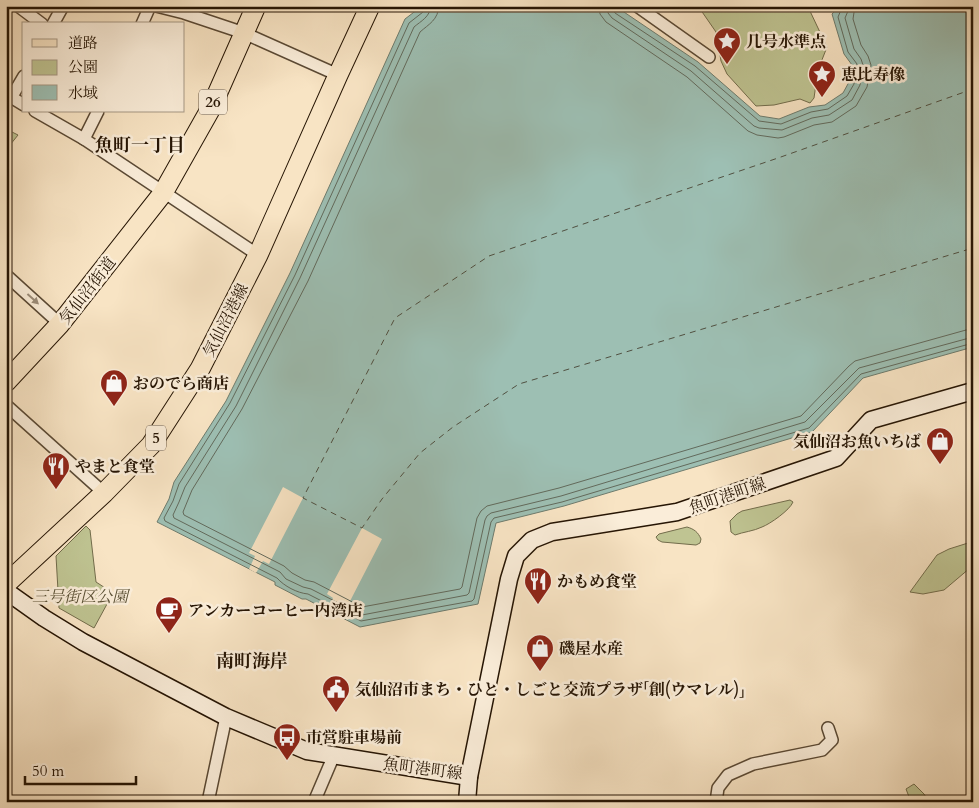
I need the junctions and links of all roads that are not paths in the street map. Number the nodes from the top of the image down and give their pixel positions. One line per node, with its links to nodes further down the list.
1 (18, 6): 8 (street)
2 (63, 6): 9 (street)
3 (150, 6): 10 (street)
4 (156, 6): 11 (street)
5 (256, 6): 11 (main road, 26)
6 (370, 6): 13 (main road, 気仙沼港線 / 5)
7 (637, 6): 12 (street)
8 (39, 22)
9 (54, 22)
10 (143, 22)
11 (244, 34): 13 (street); 20 (main road, 26)
12 (709, 57)
13 (338, 75): 21 (main road, 気仙沼港線 / 5)
14 (22, 79): 15 (street)
15 (9, 96): 16 (street)
16 (22, 104)
17 (37, 112): 19 (street)
18 (98, 112): 19 (street)
19 (84, 139): 20 (street)
20 (163, 193): 21 (street); 23 (main road, 気仙沼街道 / 26)
21 (258, 255): 27 (main road, 気仙沼港線 / 5)
22 (6, 275): 23 (street, one-way to 23)
23 (60, 324): 24 (main road, 気仙沼街道 / 26)
24 (6, 382)
25 (973, 391): 33 (street, 魚町港町線)
26 (6, 405): 27 (street)
27 (104, 493): 28 (main road, 気仙沼港線 / 5)
28 (6, 584)
29 (6, 591): 30 (street, 魚町港町線)
30 (226, 717): 32 (street, 魚町港町線); 34 (street)
31 (828, 728): 37 (street)
32 (334, 755): 33 (street, 魚町港町線); 35 (street)
33 (469, 777): 36 (street)
34 (208, 802)
35 (314, 802)
36 (467, 802)
37 (716, 802)

